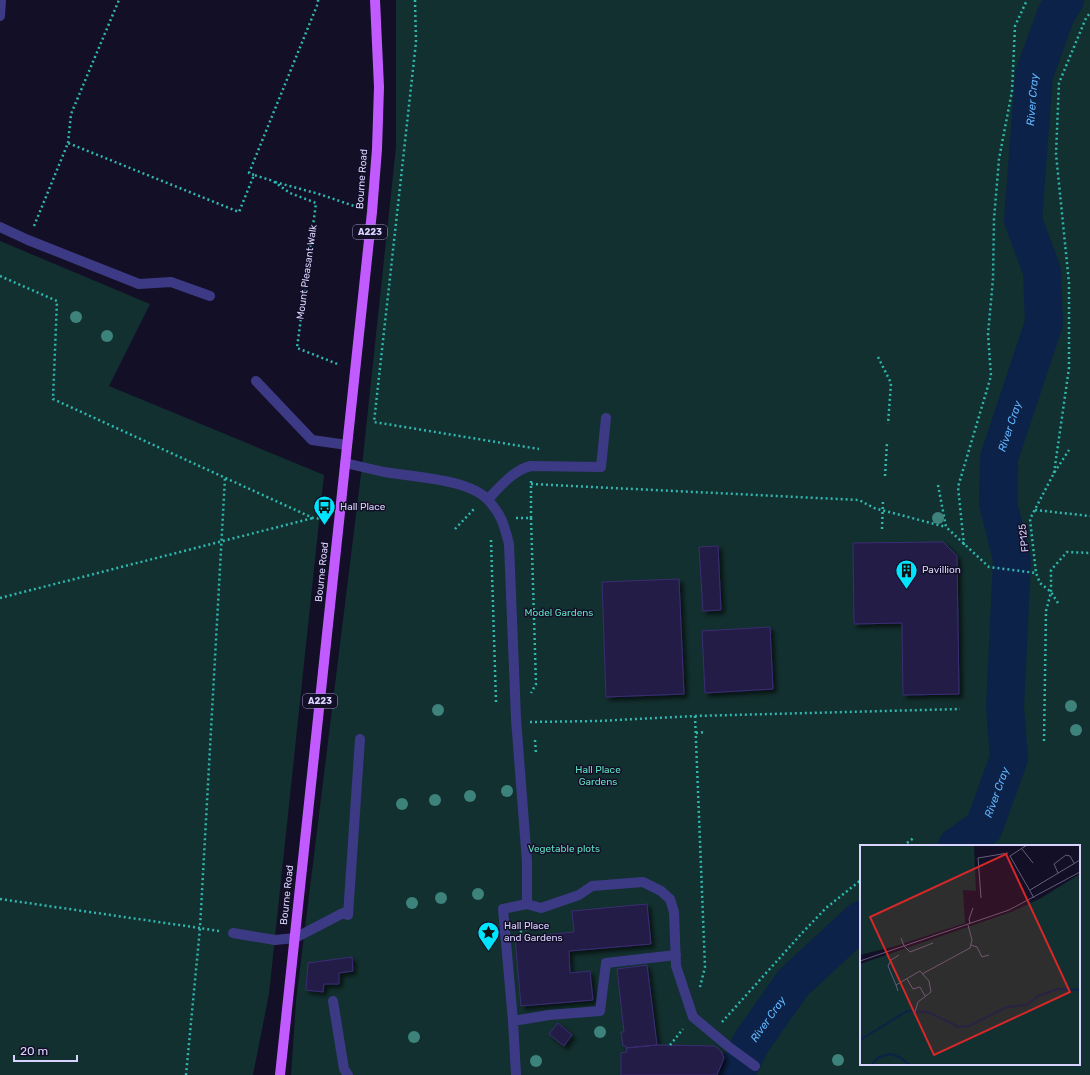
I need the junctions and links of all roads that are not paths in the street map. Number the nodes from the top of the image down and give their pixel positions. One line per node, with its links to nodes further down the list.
1 (1, 0): 3 (street)
2 (376, 0): 8 (main road, Bourne Road / A223)
3 (0, 16)
4 (0, 228): 5 (street)
5 (210, 296)
6 (256, 381): 8 (street)
7 (606, 418): 10 (street)
8 (347, 445): 9 (main road, Bourne Road / A223)
9 (345, 463): 10 (street); 14 (main road, Bourne Road / A223)
10 (488, 499): 12 (street)
11 (360, 739): 14 (street)
12 (527, 904): 15 (street); 17 (street)
13 (233, 933): 14 (street)
14 (295, 938): 19 (main road, Bourne Road / A223)
15 (676, 955): 17 (street); 18 (street)
16 (334, 1001): 20 (street)
17 (513, 1021): 21 (street)
18 (755, 1066)
19 (280, 1075)
20 (348, 1075)
21 (516, 1075)

